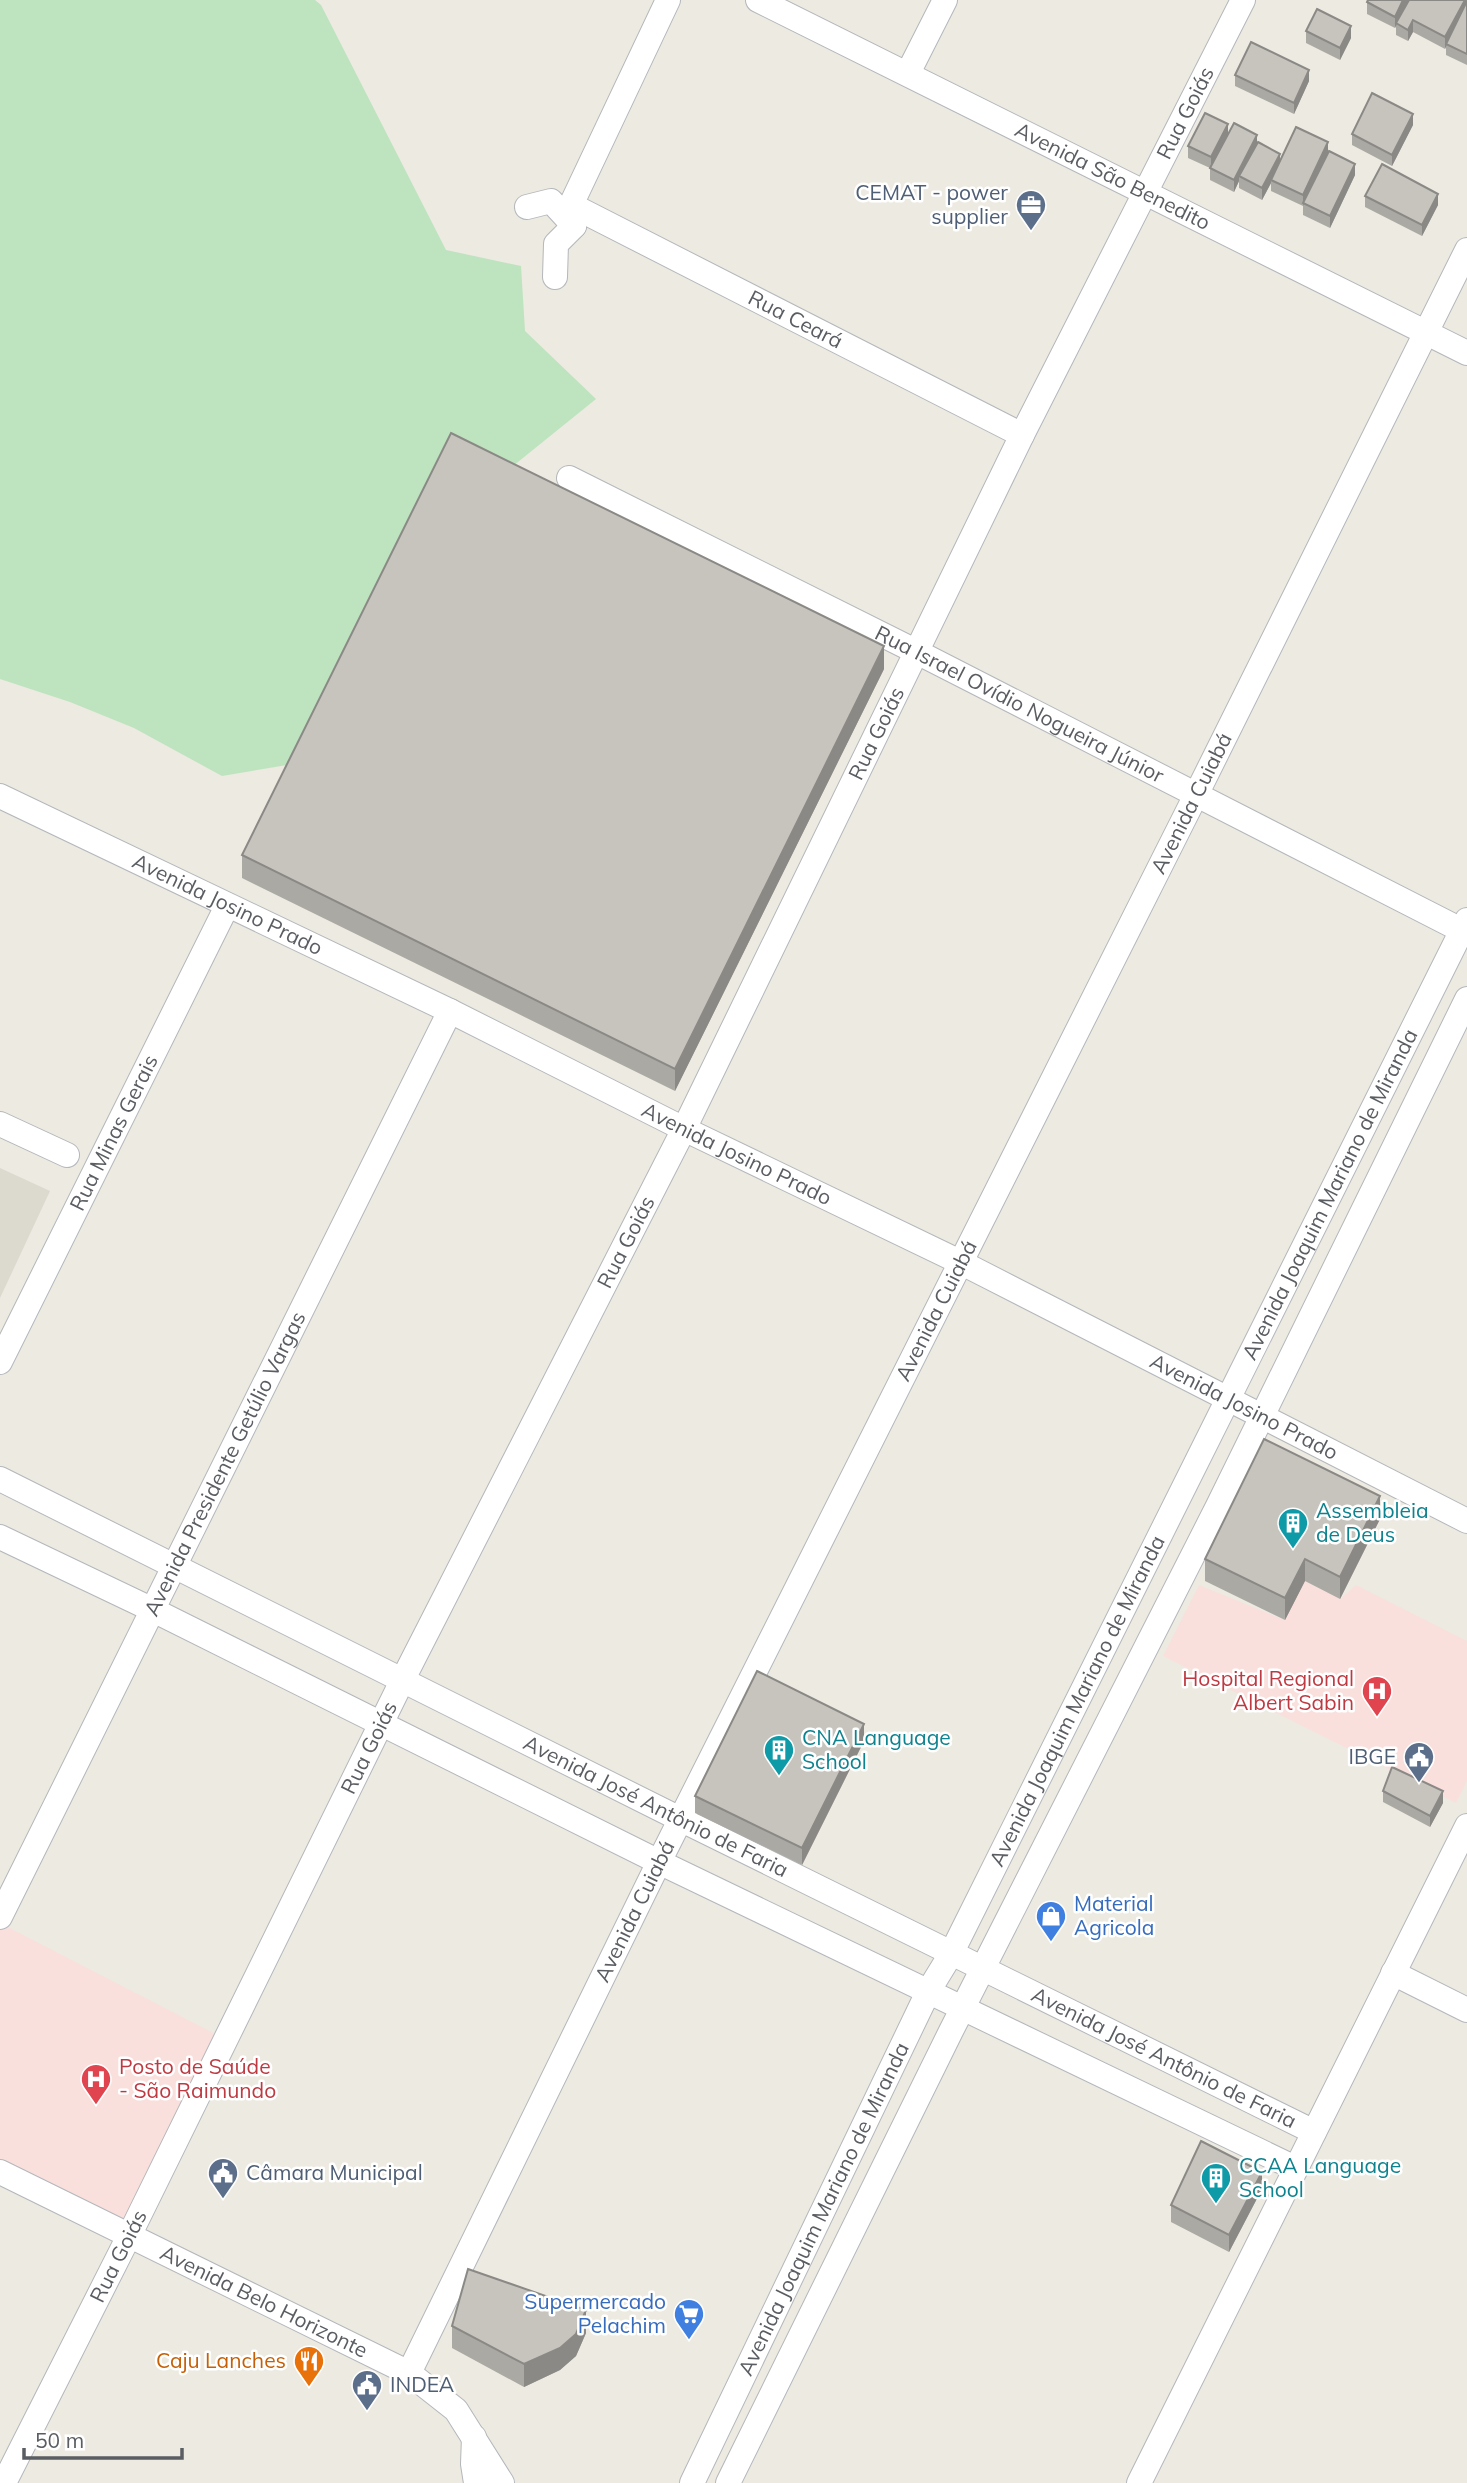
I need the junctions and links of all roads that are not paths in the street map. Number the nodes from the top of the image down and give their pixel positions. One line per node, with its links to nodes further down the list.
1 (668, 0): 8 (street)
2 (758, 0): 5 (street, Avenida São Benedito)
3 (945, 0): 5 (street)
4 (1243, 0): 6 (street, Rua Goiás)
5 (908, 73): 6 (street, Avenida São Benedito)
6 (1144, 192): 11 (street, Avenida São Benedito); 13 (street, Rua Goiás)
7 (527, 207): 8 (street, Rua Ceará)
8 (573, 215): 10 (street); 13 (street, Rua Ceará)
9 (1467, 250): 11 (street, Avenida Cuiabá)
10 (555, 276)
11 (1426, 333): 12 (street, Avenida São Benedito); 16 (street, Avenida Cuiabá)
12 (1467, 353)
13 (1021, 435): 15 (street, Rua Goiás)
14 (569, 478): 15 (street, Rua Israel Ovídio Nogueira Júnior)
15 (917, 652): 16 (street, Rua Israel Ovídio Nogueira Júnior); 23 (street, Rua Goiás)
16 (1196, 795): 19 (street, Rua Israel Ovídio Nogueira Júnior); 25 (street, Avenida Cuiabá)
17 (0, 796): 18 (street, Avenida Josino Prado)
18 (227, 906): 21 (street, Avenida Josino Prado); 26 (street, Rua Minas Gerais)
19 (1465, 928): 27 (street, Avenida Joaquim Mariano de Miranda)
20 (1467, 999): 28 (street, Avenida Joaquim Mariano de Miranda)
21 (450, 1011): 23 (street, Avenida Josino Prado); 32 (street, Avenida Presidente Getúlio Vargas)
22 (0, 1124): 24 (street)
23 (684, 1129): 25 (street, Avenida Josino Prado); 36 (street, Rua Goiás)
24 (66, 1155)
25 (960, 1262): 27 (street, Avenida Josino Prado); 38 (street, Avenida Cuiabá)
26 (0, 1362)
27 (1228, 1401): 28 (street, Avenida Josino Prado); 33 (street, Avenida Joaquim Mariano de Miranda)
28 (1261, 1418): 30 (street, Avenida Josino Prado); 34 (street, Avenida Joaquim Mariano de Miranda)
29 (0, 1479): 32 (street, Avenida José Antônio de Faria)
30 (1467, 1521)
31 (0, 1537): 35 (street, Avenida José Antônio de Faria)
32 (173, 1567): 35 (street, Avenida Presidente Getúlio Vargas); 36 (street, Avenida José Antônio de Faria)
33 (1133, 1591): 34 (street); 42 (street, Avenida Joaquim Mariano de Miranda)
34 (1167, 1606): 43 (street, Avenida Joaquim Mariano de Miranda)
35 (153, 1610): 37 (street, Avenida José Antônio de Faria); 41 (street, Avenida Presidente Getúlio Vargas)
36 (402, 1681): 37 (street, Rua Goiás); 38 (street, Avenida José Antônio de Faria)
37 (380, 1724): 40 (street, Avenida José Antônio de Faria); 51 (street, Rua Goiás)
38 (682, 1820): 40 (street, Avenida Cuiabá); 42 (street, Avenida José Antônio de Faria)
39 (1467, 1826): 44 (street)
40 (659, 1862): 45 (street, Avenida José Antônio de Faria); 52 (street, Avenida Cuiabá)
41 (0, 1917)
42 (951, 1954): 43 (street, Avenida José Antônio de Faria); 45 (street, Avenida Joaquim Mariano de Miranda)
43 (982, 1969): 46 (street, Avenida Joaquim Mariano de Miranda); 48 (street, Avenida José Antônio de Faria)
44 (1393, 1973): 47 (street); 48 (street)
45 (929, 1990): 46 (street, Avenida José Antônio de Faria); 54 (street, Avenida Joaquim Mariano de Miranda)
46 (962, 2009): 49 (street, Avenida José Antônio de Faria); 58 (street, Avenida Joaquim Mariano de Miranda)
47 (1467, 2010)
48 (1314, 2132): 49 (street)
49 (1294, 2168): 59 (street)
50 (0, 2172): 51 (street, Avenida Belo Horizonte)
51 (130, 2234): 52 (street, Avenida Belo Horizonte); 55 (street, Rua Goiás)
52 (409, 2373): 53 (street, Avenida Belo Horizonte)
53 (474, 2437): 56 (street); 57 (street, Avenida Belo Horizonte)
54 (695, 2476): 58 (street)
55 (4, 2483)
56 (475, 2483)
57 (502, 2483)
58 (728, 2483)
59 (1139, 2483)

